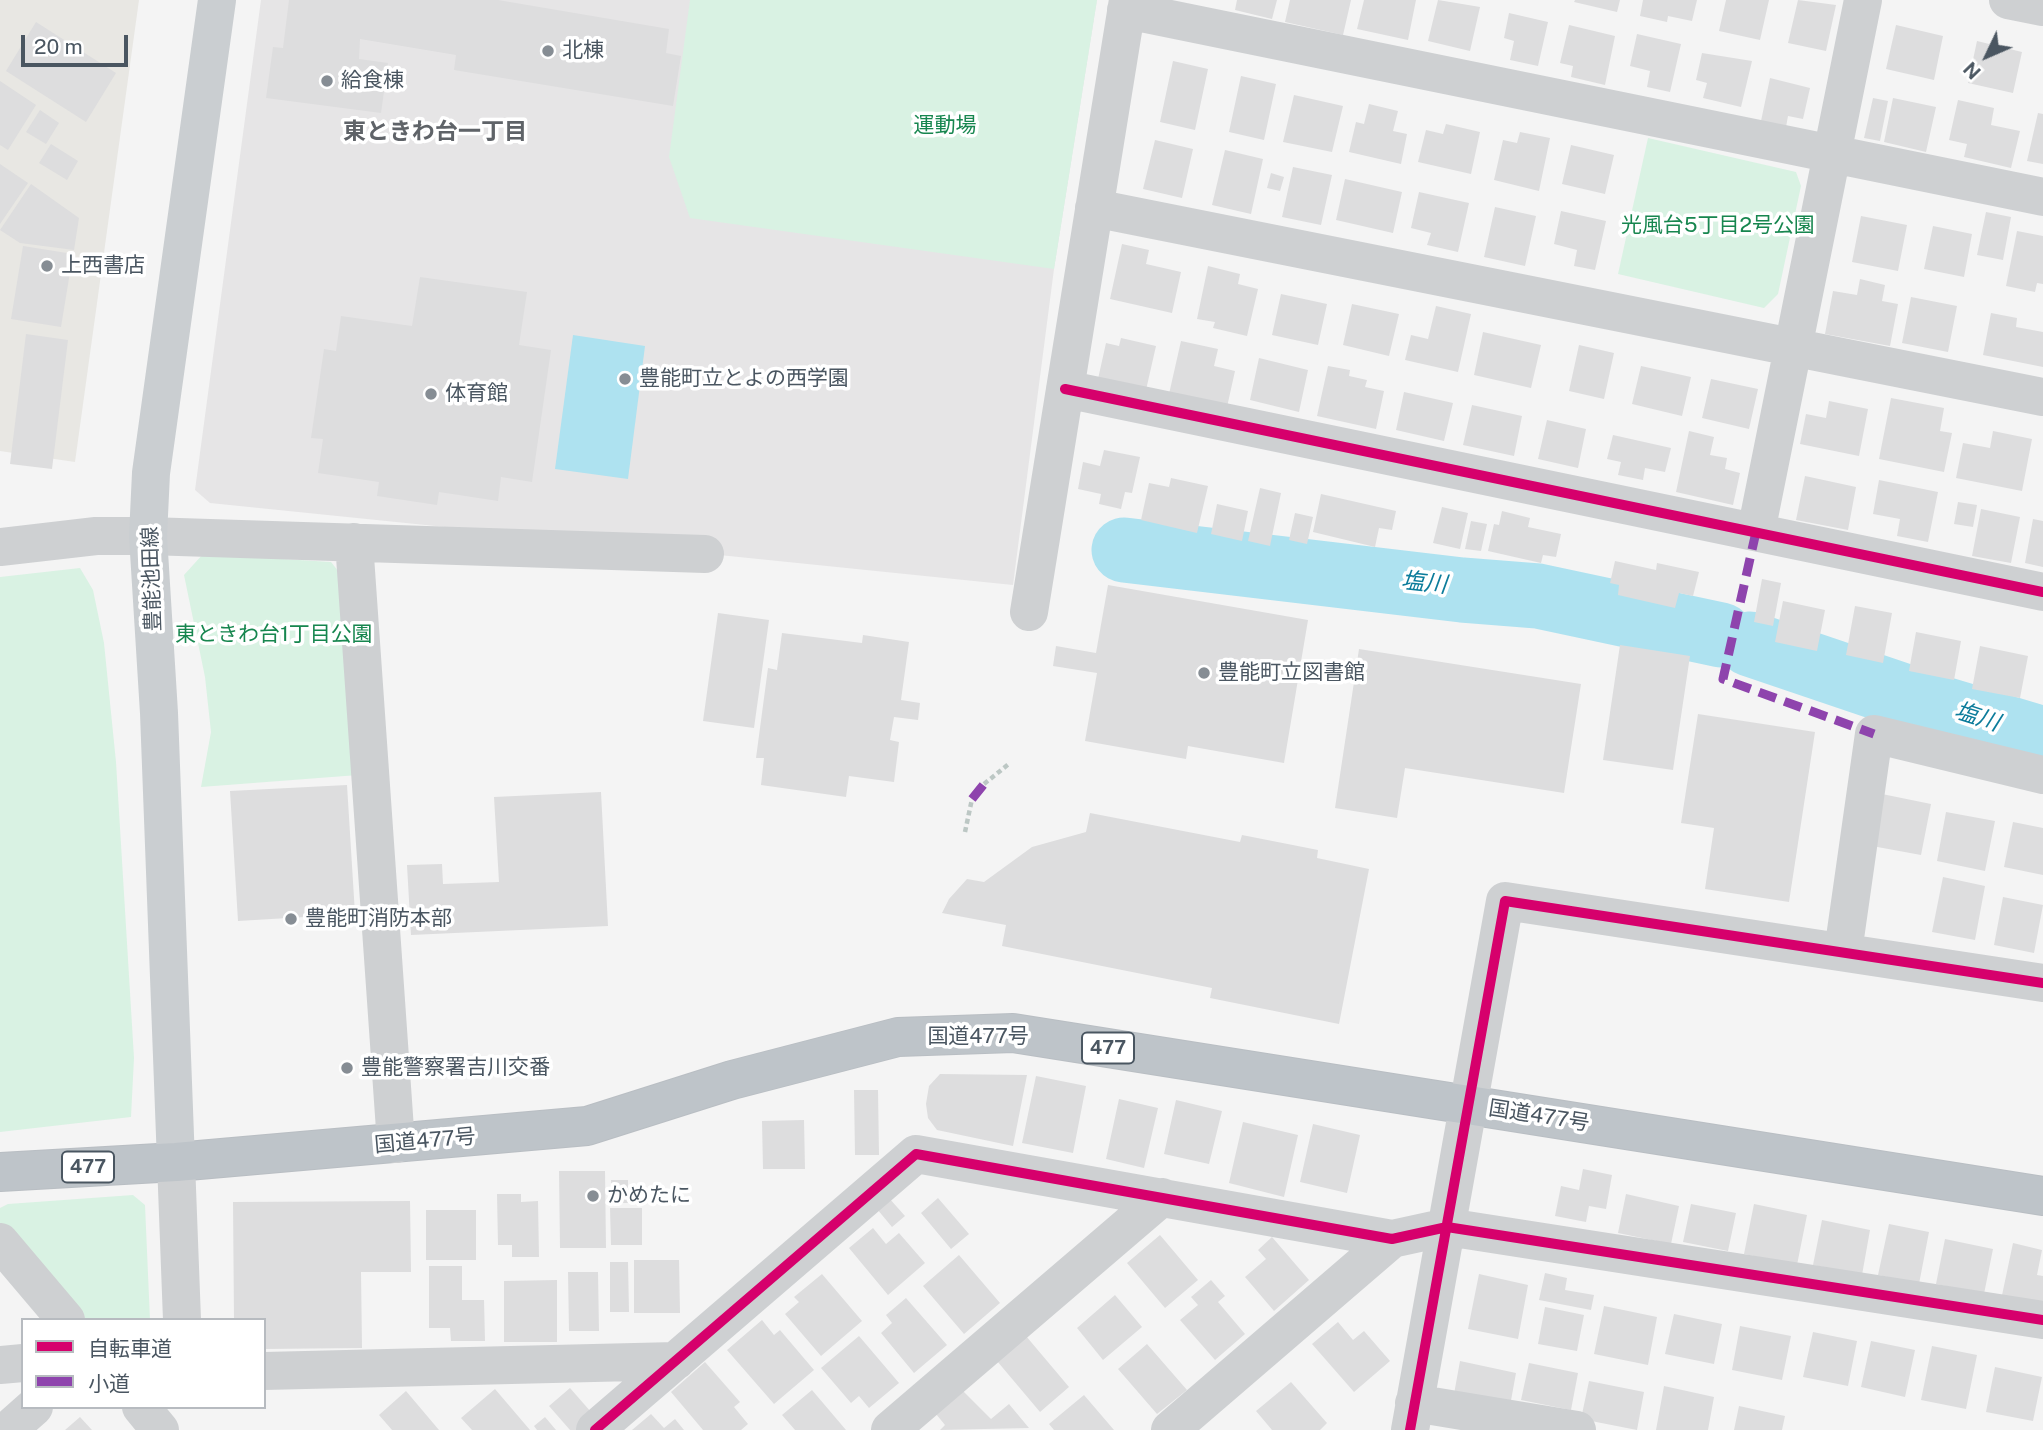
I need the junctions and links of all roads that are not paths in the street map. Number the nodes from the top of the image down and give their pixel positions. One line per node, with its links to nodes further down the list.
1 (217, 0): 13 (main road, 豊能池田線)
2 (1863, 0): 6 (street)
3 (2008, 0): 5 (street)
4 (1127, 5): 6 (street); 8 (street)
5 (2043, 7)
6 (1832, 154): 7 (street); 9 (street)
7 (2043, 197)
8 (1094, 208): 9 (street); 10 (street)
9 (1793, 348): 11 (street); 12 (street)
10 (1065, 389): 12 (street); 18 (street)
11 (2043, 397)
12 (1756, 532): 17 (street)
13 (148, 536): 14 (street); 15 (street); 24 (main road, 豊能池田線)
14 (354, 542): 16 (street); 23 (street)
15 (0, 547)
16 (705, 554)
17 (2043, 592)
18 (1030, 612)
19 (2043, 775): 20 (street)
20 (1843, 952): 21 (street); 22 (street)
21 (2043, 983)
22 (1467, 1104): 23 (highway, 国道477号 / 477); 26 (highway, 国道477号 / 477); 28 (street)
23 (396, 1144): 24 (highway, 国道477号 / 477)
24 (176, 1162): 25 (highway, 国道477号 / 477); 32 (street)
25 (0, 1172)
26 (2043, 1196)
27 (1162, 1198): 29 (street); 34 (street); 46 (street)
28 (1447, 1227): 29 (street); 33 (street); 41 (street)
29 (1392, 1239): 47 (street)
30 (0, 1242): 31 (street)
31 (64, 1318)
32 (182, 1318)
33 (2043, 1320)
34 (676, 1361): 37 (street); 45 (street)
35 (21, 1363): 36 (street)
36 (0, 1365)
37 (266, 1371)
38 (32, 1409): 42 (street)
39 (143, 1409): 43 (street)
40 (179, 1409): 44 (street)
41 (1412, 1417): 48 (street)
42 (8, 1430)
43 (160, 1430)
44 (175, 1430)
45 (595, 1430)
46 (890, 1430)
47 (1170, 1430)
48 (1577, 1430)

